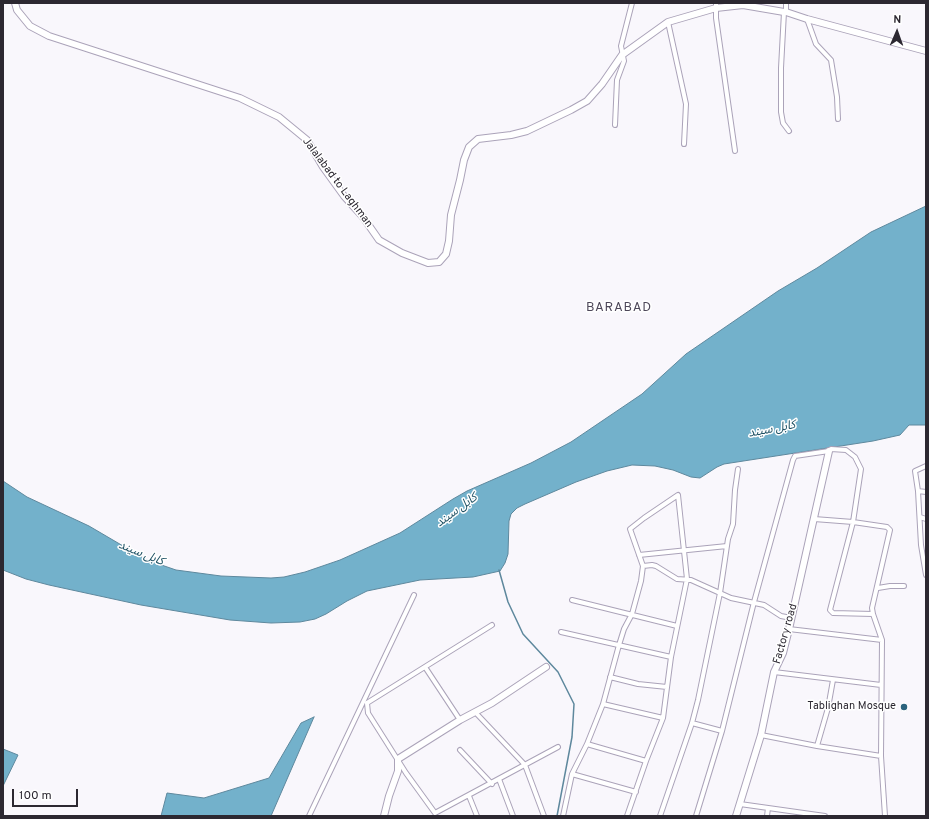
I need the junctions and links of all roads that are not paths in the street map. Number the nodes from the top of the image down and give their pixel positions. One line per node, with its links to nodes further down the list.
1 (15, 3): 9 (street, Jalalabad to Laghman)
2 (632, 3): 9 (street)
3 (786, 3): 5 (street)
4 (716, 5): 5 (street, Jalalabad to Laghman); 7 (street, Jalalabad to Laghman); 14 (street)
5 (785, 12): 6 (street, Jalalabad to Laghman); 12 (street)
6 (807, 19): 8 (street, Jalalabad to Laghman); 10 (street)
7 (668, 22): 9 (street, Jalalabad to Laghman); 13 (street)
8 (926, 51)
9 (622, 55): 11 (street)
10 (838, 119)
11 (615, 124)
12 (789, 131)
13 (684, 144)
14 (735, 151)
15 (829, 451): 22 (street, Factory road); 23 (street); 37 (street)
16 (926, 466): 18 (street)
17 (738, 469): 25 (street)
18 (918, 491): 19 (street); 20 (street)
19 (926, 492)
20 (920, 517): 21 (street); 24 (street)
21 (926, 518)
22 (814, 519): 23 (street); 40 (street, Factory road)
23 (853, 522): 33 (street); 39 (street)
24 (921, 545): 26 (street); 30 (street)
25 (727, 546): 27 (street); 34 (street)
26 (926, 546)
27 (683, 550): 28 (street); 28 (street); 31 (street)
28 (639, 555): 29 (street)
29 (643, 566): 31 (street); 38 (street)
30 (926, 575)
31 (687, 579): 34 (street); 42 (street)
32 (904, 586): 33 (street)
33 (878, 588): 39 (street)
34 (720, 593): 37 (street); 59 (street)
35 (414, 595): 77 (street)
36 (572, 600): 38 (street)
37 (754, 602): 40 (street); 60 (street)
38 (632, 614): 42 (street); 46 (street)
39 (873, 614): 45 (street)
40 (791, 618): 43 (street, Factory road)
41 (492, 625): 48 (street)
42 (677, 626): 47 (street)
43 (789, 629): 45 (street); 50 (street, Factory road)
44 (561, 632): 46 (street)
45 (882, 640): 53 (street)
46 (619, 645): 47 (street); 51 (street)
47 (671, 657): 54 (street)
48 (425, 667): 58 (street); 67 (street)
49 (546, 667): 56 (street)
50 (774, 672): 52 (street); 61 (street, Factory road)
51 (610, 676): 54 (street); 55 (street)
52 (833, 680): 53 (street); 63 (street)
53 (881, 685): 66 (street)
54 (667, 687): 57 (street)
55 (603, 704): 57 (street); 62 (street)
56 (475, 712): 58 (street); 69 (street)
57 (662, 718): 68 (street)
58 (460, 720): 67 (street)
59 (692, 723): 60 (street); 84 (street)
60 (722, 731): 85 (street)
61 (761, 735): 63 (street); 75 (street, Factory road)
62 (587, 744): 68 (street); 70 (street)
63 (817, 746): 66 (street)
64 (558, 747): 69 (street)
65 (460, 750): 72 (street)
66 (881, 756): 89 (street)
67 (398, 759): 74 (street); 78 (street)
68 (646, 761): 73 (street)
69 (525, 765): 71 (street); 81 (street)
70 (572, 774): 73 (street); 82 (street)
71 (500, 779): 72 (street); 80 (street)
72 (492, 784): 74 (street)
73 (636, 792): 83 (street)
74 (470, 796): 79 (street)
75 (740, 804): 76 (street); 86 (street, Factory road)
76 (768, 808): 87 (street); 88 (street)
77 (309, 816)
78 (384, 816)
79 (477, 816)
80 (513, 816)
81 (544, 816)
82 (563, 816)
83 (627, 816)
84 (660, 816)
85 (696, 816)
86 (736, 816)
87 (767, 816)
88 (825, 816)
89 (884, 816)

